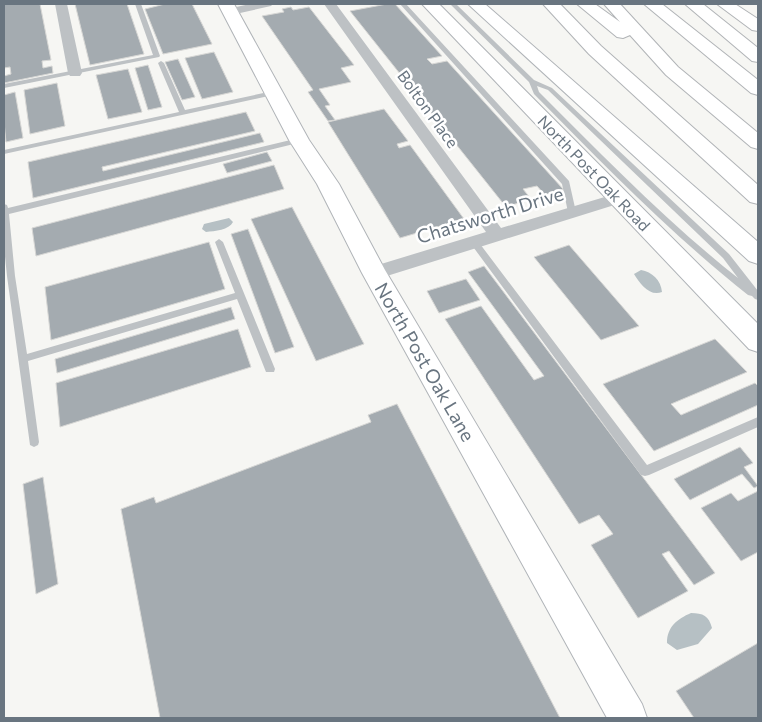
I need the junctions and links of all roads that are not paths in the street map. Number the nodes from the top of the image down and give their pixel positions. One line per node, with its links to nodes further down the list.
1 (61, 4): 20 (street)
2 (138, 4): 20 (lane)
3 (268, 4): 13 (street)
4 (330, 4): 34 (street, Bolton Place)
5 (403, 4): 33 (lane)
6 (430, 4): 30 (main road, North Post Oak Road)
7 (453, 4): 21 (lane)
8 (476, 4): 37 (main road)
9 (550, 4): 29 (main road)
10 (693, 4): 17 (main road)
11 (725, 4): 16 (main road)
12 (654, 5): 23 (main road)
13 (228, 7): 24 (main road, North Post Oak Lane)
14 (615, 7): 19 (main road)
15 (591, 8): 19 (main road)
16 (758, 26)
17 (758, 57)
18 (161, 63): 25 (lane)
19 (672, 71): 27 (main road)
20 (75, 73): 22 (lane)
21 (532, 81): 40 (lane); 40 (lane)
22 (4, 86)
23 (758, 89)
24 (274, 93): 25 (lane); 26 (main road, North Post Oak Lane)
25 (183, 113): 28 (lane)
26 (300, 140): 32 (lane); 38 (main road, North Post Oak Lane)
27 (758, 143)
28 (4, 152)
29 (758, 197)
30 (618, 198): 33 (street, Chatsworth Drive); 41 (main road, North Post Oak Road)
31 (4, 206): 32 (lane)
32 (4, 212): 42 (lane)
33 (572, 212): 34 (street, Chatsworth Drive)
34 (498, 235): 36 (street, Chatsworth Drive)
35 (219, 242): 39 (lane)
36 (474, 242): 38 (street, Chatsworth Drive); 44 (lane)
37 (758, 255)
38 (374, 273): 46 (main road, North Post Oak Lane)
39 (239, 296): 42 (lane); 43 (lane)
40 (758, 298)
41 (758, 341)
42 (22, 359): 45 (lane)
43 (270, 369)
44 (758, 422)
45 (34, 442)
46 (628, 718)

